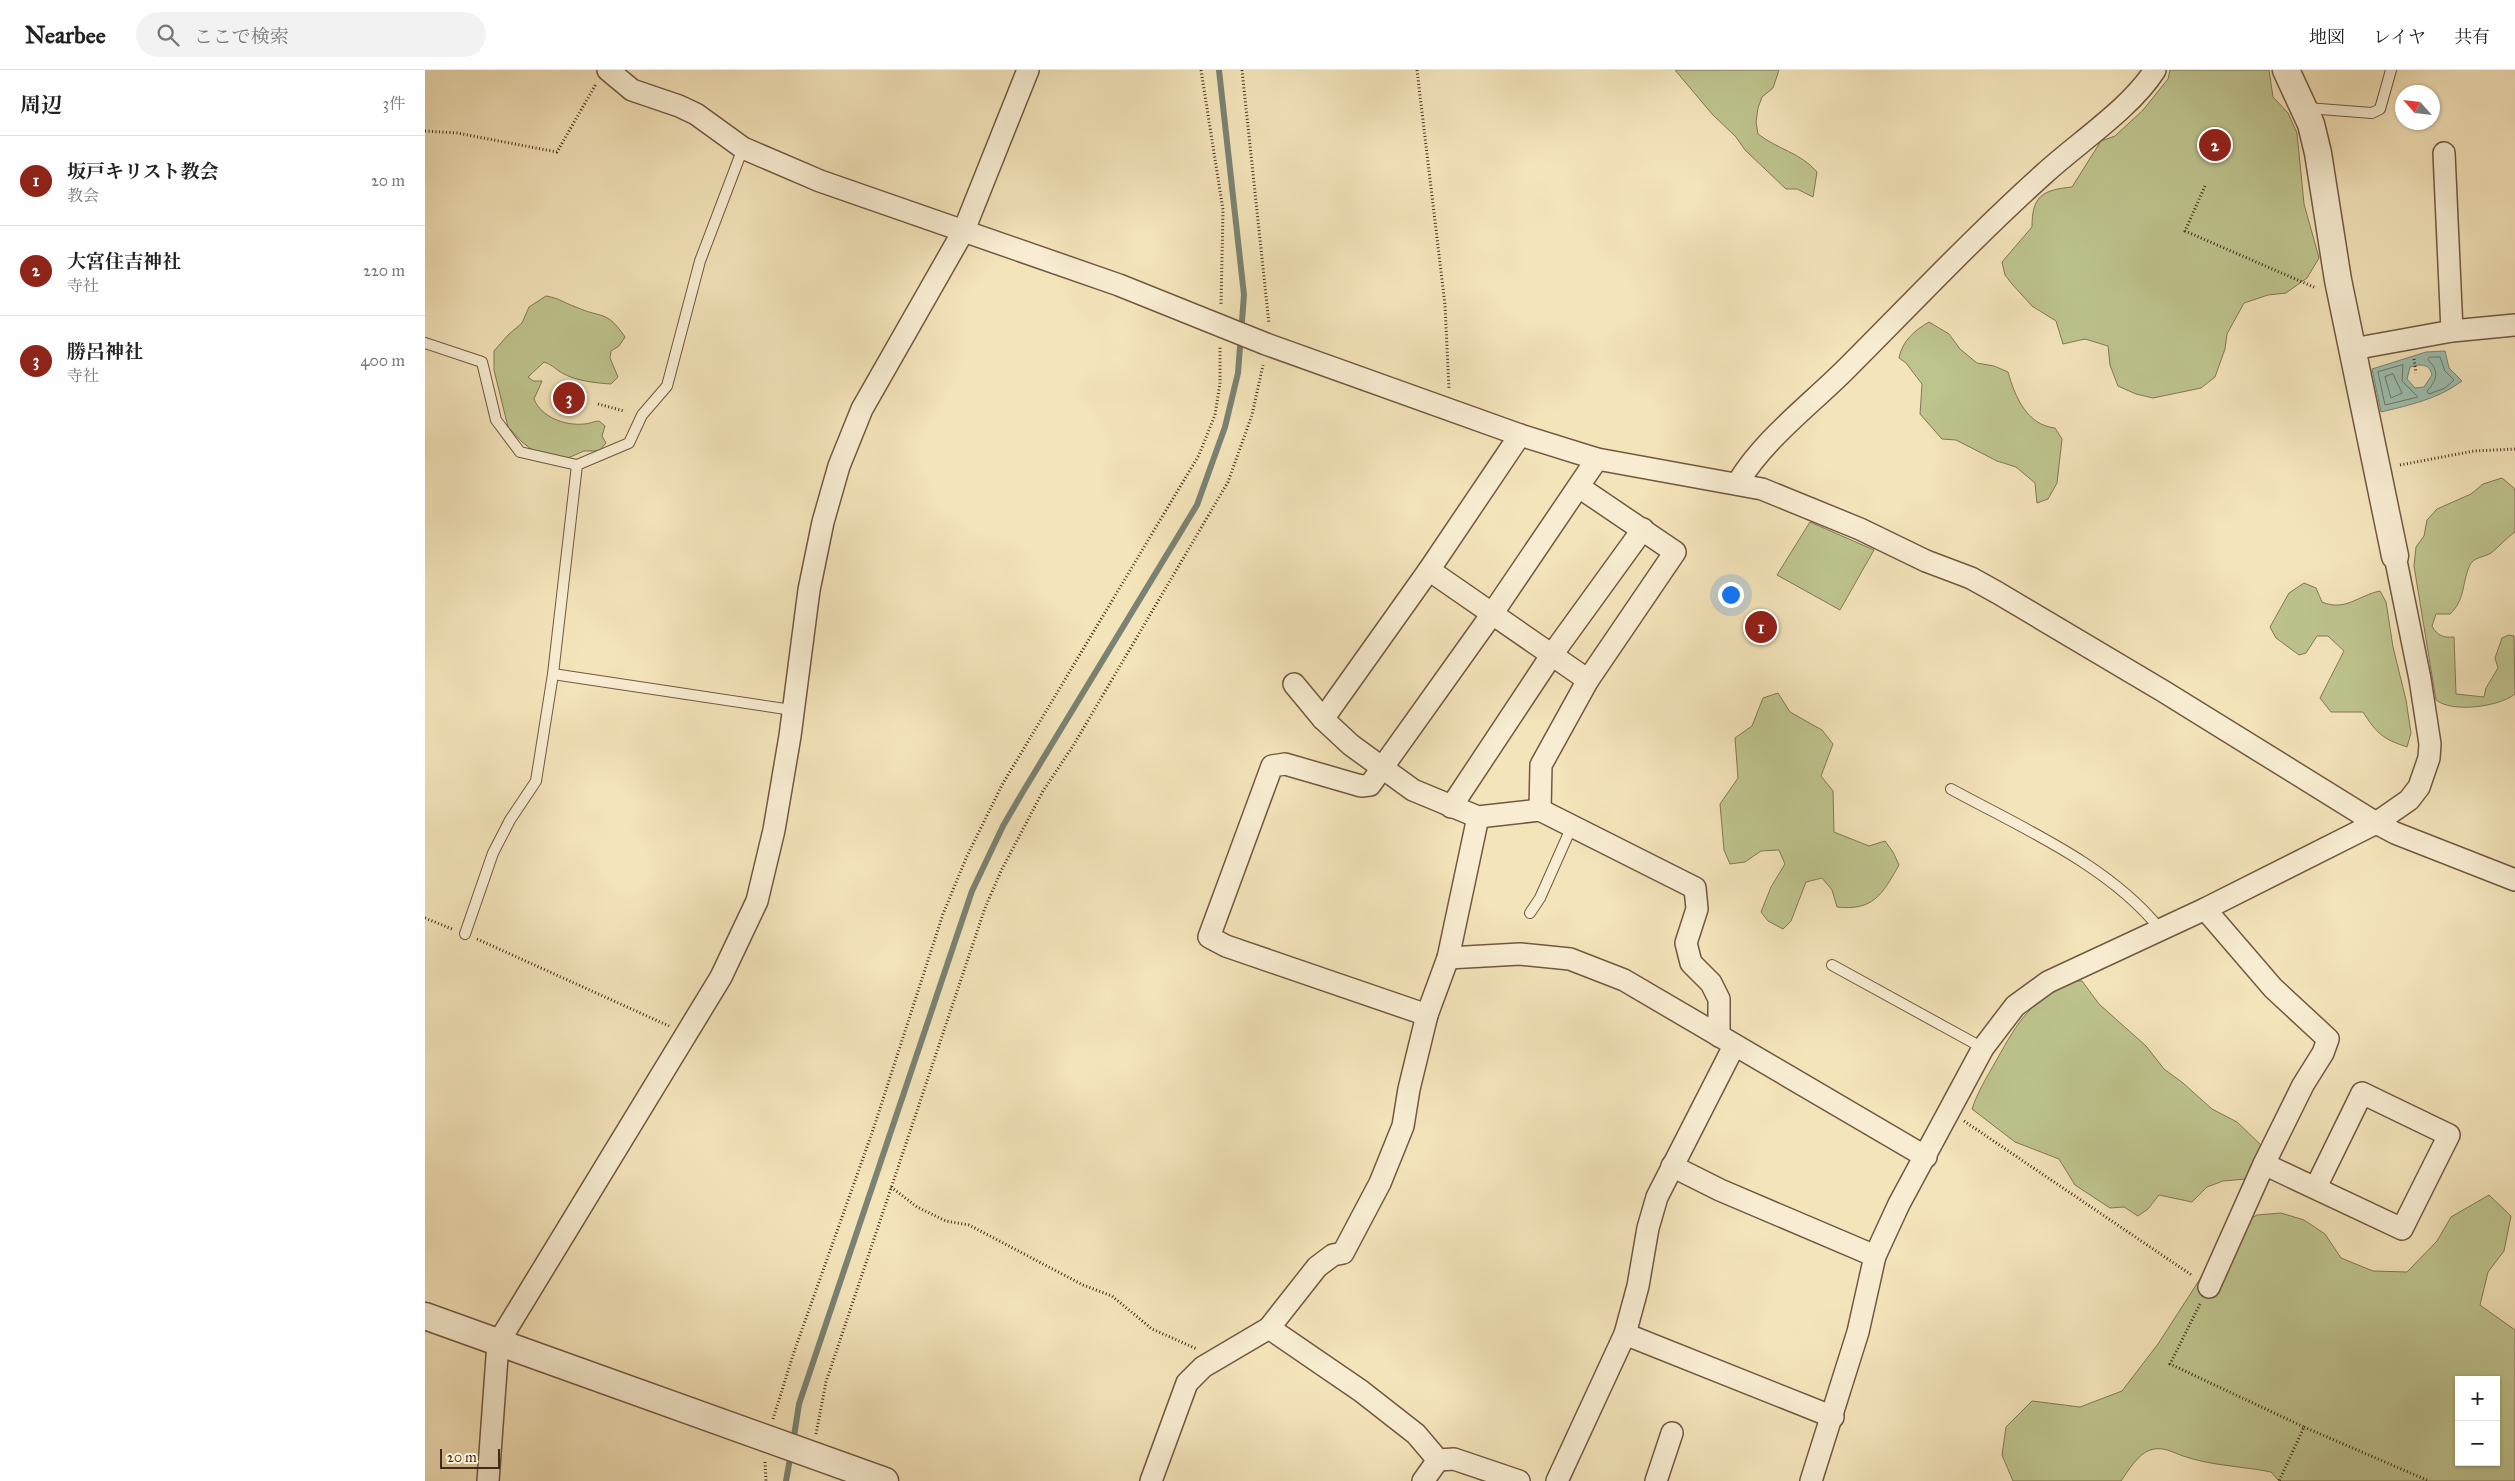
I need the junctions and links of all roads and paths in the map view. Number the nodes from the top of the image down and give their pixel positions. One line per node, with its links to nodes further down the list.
1 (1028, 70): 14 (street)
2 (1201, 70): 17 (path)
3 (1242, 70): 20 (path)
4 (1417, 70): 25 (path)
5 (2155, 70): 32 (street)
6 (2286, 70): 9 (street)
7 (2391, 70): 9 (lane)
8 (604, 74): 10 (path); 11 (street)
9 (2303, 108): 21 (street)
10 (425, 131)
11 (743, 148): 14 (street); 30 (lane)
12 (2444, 154): 18 (street)
13 (2205, 186): 15 (path)
14 (964, 230): 17 (street); 42 (street)
15 (2317, 288)
16 (2515, 325): 18 (street)
17 (1221, 326): 20 (street); 79 (path)
18 (2452, 331): 21 (street)
19 (425, 343): 30 (lane)
20 (1267, 344): 25 (street); 67 (path)
21 (2353, 350): 31 (street)
22 (2413, 357): 23 (path)
23 (2416, 373)
24 (598, 404): 26 (path)
25 (1450, 409): 27 (street)
26 (624, 411)
27 (1520, 435): 29 (street); 36 (street)
28 (2515, 449): 31 (path)
29 (1597, 459): 32 (street); 33 (street)
30 (577, 465): 39 (lane)
31 (2377, 470): 35 (street)
32 (1737, 484): 49 (street)
33 (1579, 487): 34 (street); 37 (street)
34 (1643, 528): 38 (street); 40 (street)
35 (2395, 556): 49 (street)
36 (1429, 570): 37 (street); 43 (street)
37 (1492, 614): 38 (street); 44 (street)
38 (1551, 656): 40 (street); 46 (street)
39 (553, 674): 42 (lane); 56 (lane)
40 (1588, 680): 47 (street)
41 (1293, 684): 43 (street)
42 (792, 710): 60 (street)
43 (1323, 719): 44 (street)
44 (1383, 770): 46 (street); 59 (street)
45 (1951, 789): 55 (lane)
46 (1451, 807): 48 (street)
47 (1540, 810): 48 (street); 50 (street)
48 (1478, 817): 57 (street)
49 (2376, 823): 51 (street); 52 (street)
50 (1572, 826): 53 (lane); 61 (street)
51 (2515, 880)
52 (2205, 909): 55 (street); 65 (street)
53 (1530, 913)
54 (425, 918): 56 (path)
55 (2160, 928): 62 (street)
56 (465, 934): 60 (path)
57 (1448, 958): 59 (street); 61 (street)
58 (1832, 965): 62 (lane)
59 (1427, 1015): 72 (street)
60 (687, 1035): 74 (street)
61 (1726, 1041): 64 (street); 66 (street)
62 (1983, 1048): 63 (street)
63 (1950, 1111): 64 (street); 70 (path)
64 (1926, 1157): 69 (street)
65 (2264, 1164): 68 (street); 70 (street)
66 (1672, 1166): 69 (street); 73 (street)
67 (891, 1187): 75 (path); 80 (path)
68 (2316, 1187): 68 (street)
69 (1875, 1256): 76 (street)
70 (2209, 1286): 77 (path)
71 (425, 1316): 74 (street)
72 (1269, 1328): 75 (street); 81 (street)
73 (1625, 1334): 76 (street); 88 (street)
74 (498, 1342): 79 (street); 82 (street)
75 (1218, 1358): 85 (street)
76 (1833, 1417): 90 (street)
77 (2304, 1427): 91 (path); 92 (path)
78 (1672, 1433): 89 (street)
79 (772, 1441): 80 (street); 83 (path)
80 (810, 1454): 84 (street)
81 (1438, 1460): 86 (street); 87 (street)
82 (488, 1481)
83 (766, 1481)
84 (885, 1481)
85 (1151, 1481)
86 (1423, 1481)
87 (1519, 1481)
88 (1557, 1481)
89 (1655, 1481)
90 (1811, 1481)
91 (2279, 1481)
92 (2429, 1481)

